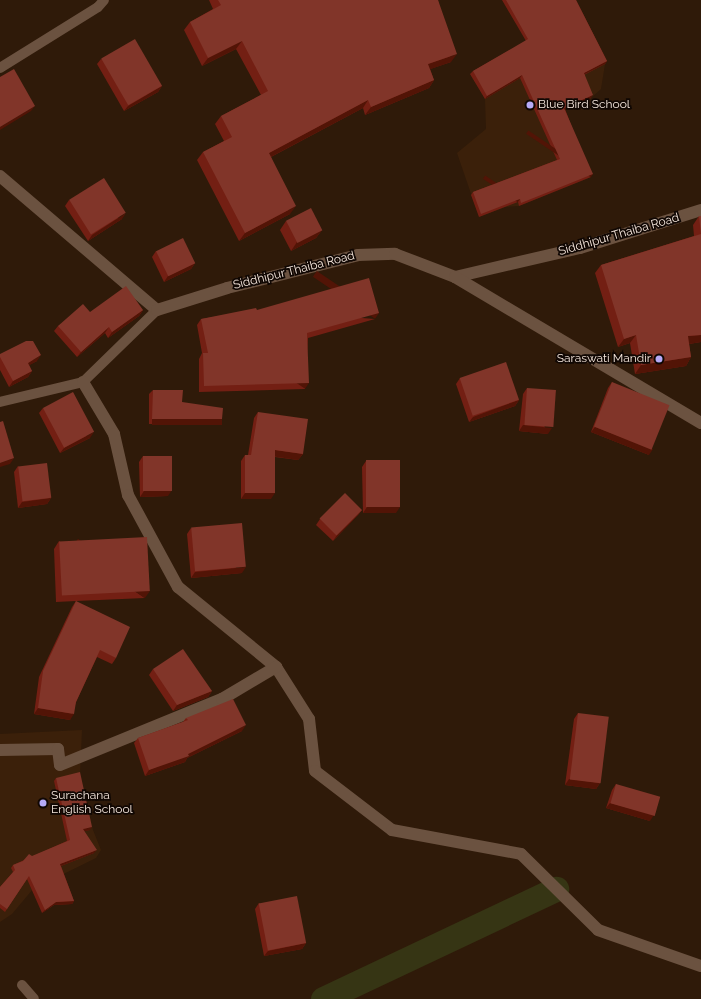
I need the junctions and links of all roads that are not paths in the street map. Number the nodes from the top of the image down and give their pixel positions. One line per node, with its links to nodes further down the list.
1 (104, 0): 2 (lane)
2 (0, 68)
3 (0, 176): 6 (street)
4 (701, 210): 5 (street, Siddhipur Thaiba Road)
5 (455, 277): 6 (street, Siddhipur Thaiba Road); 9 (street)
6 (157, 310): 7 (lane)
7 (84, 382): 8 (lane); 10 (street)
8 (0, 402)
9 (701, 423)
10 (276, 667): 11 (street); 12 (street)
11 (0, 750)
12 (701, 966)
13 (22, 985): 14 (lane)
14 (34, 999)

